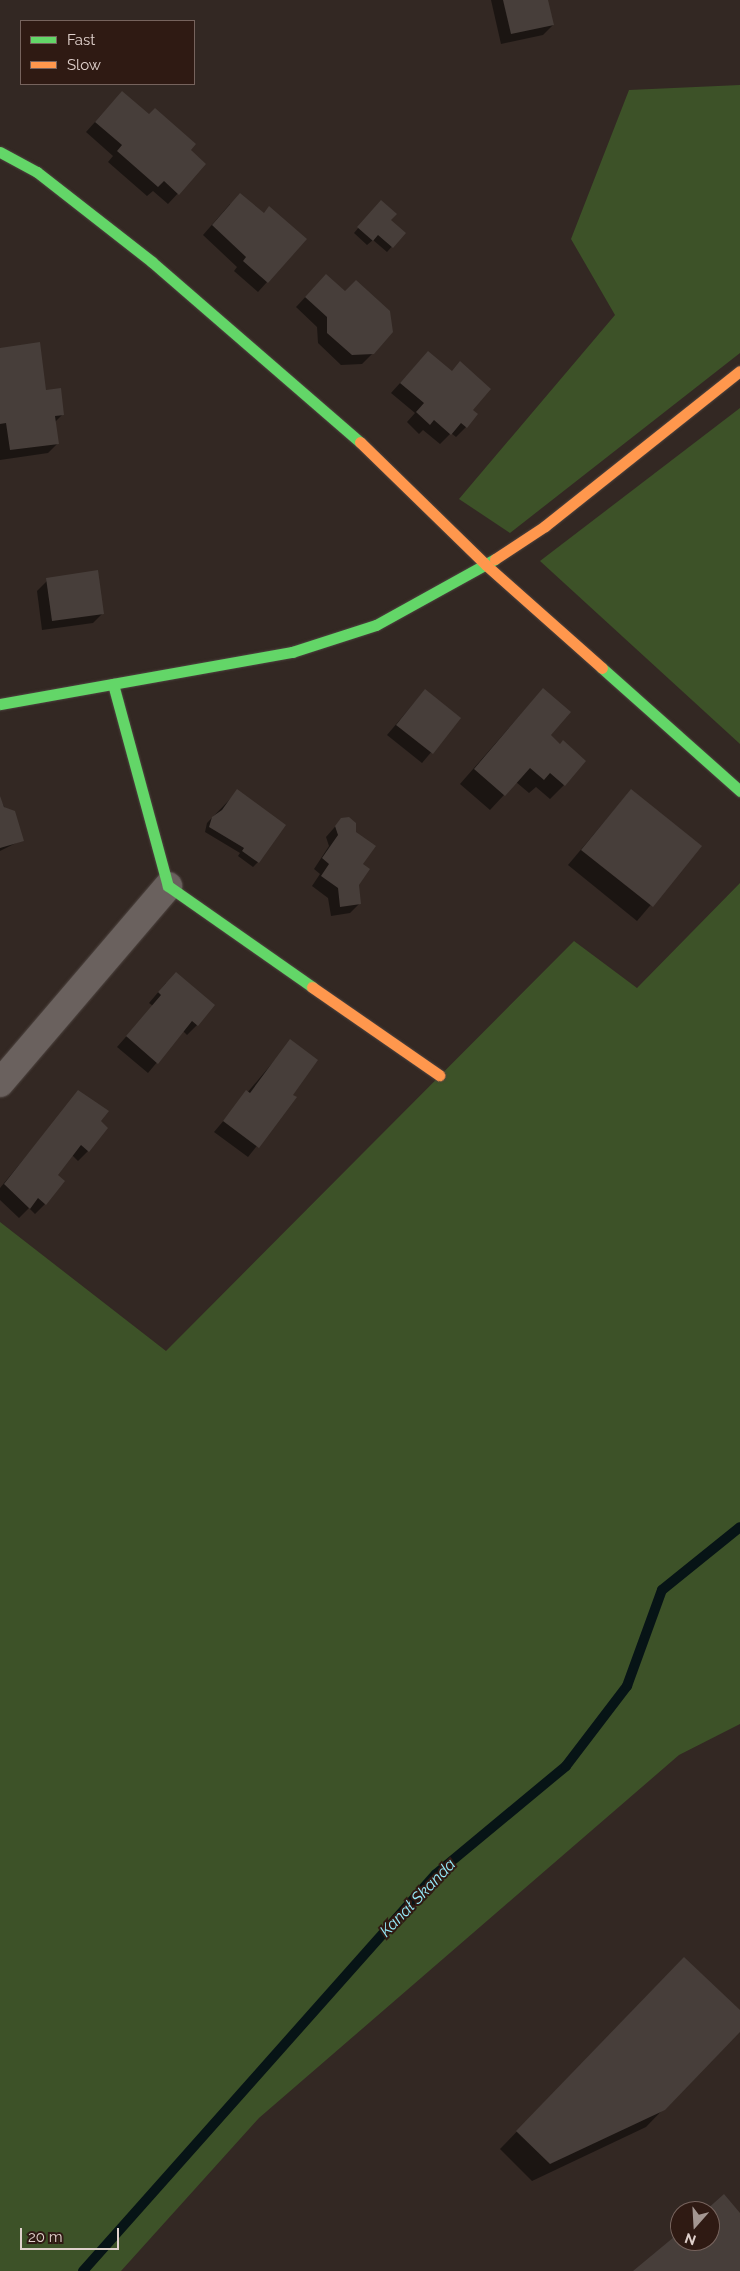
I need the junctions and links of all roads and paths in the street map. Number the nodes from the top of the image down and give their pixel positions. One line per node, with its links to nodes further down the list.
1 (0, 152): 3 (street)
2 (740, 371): 3 (street)
3 (486, 565): 4 (street); 6 (street)
4 (113, 684): 5 (street); 7 (street)
5 (0, 704)
6 (740, 791)
7 (168, 886): 8 (street); 9 (street)
8 (439, 1075)
9 (0, 1083)

